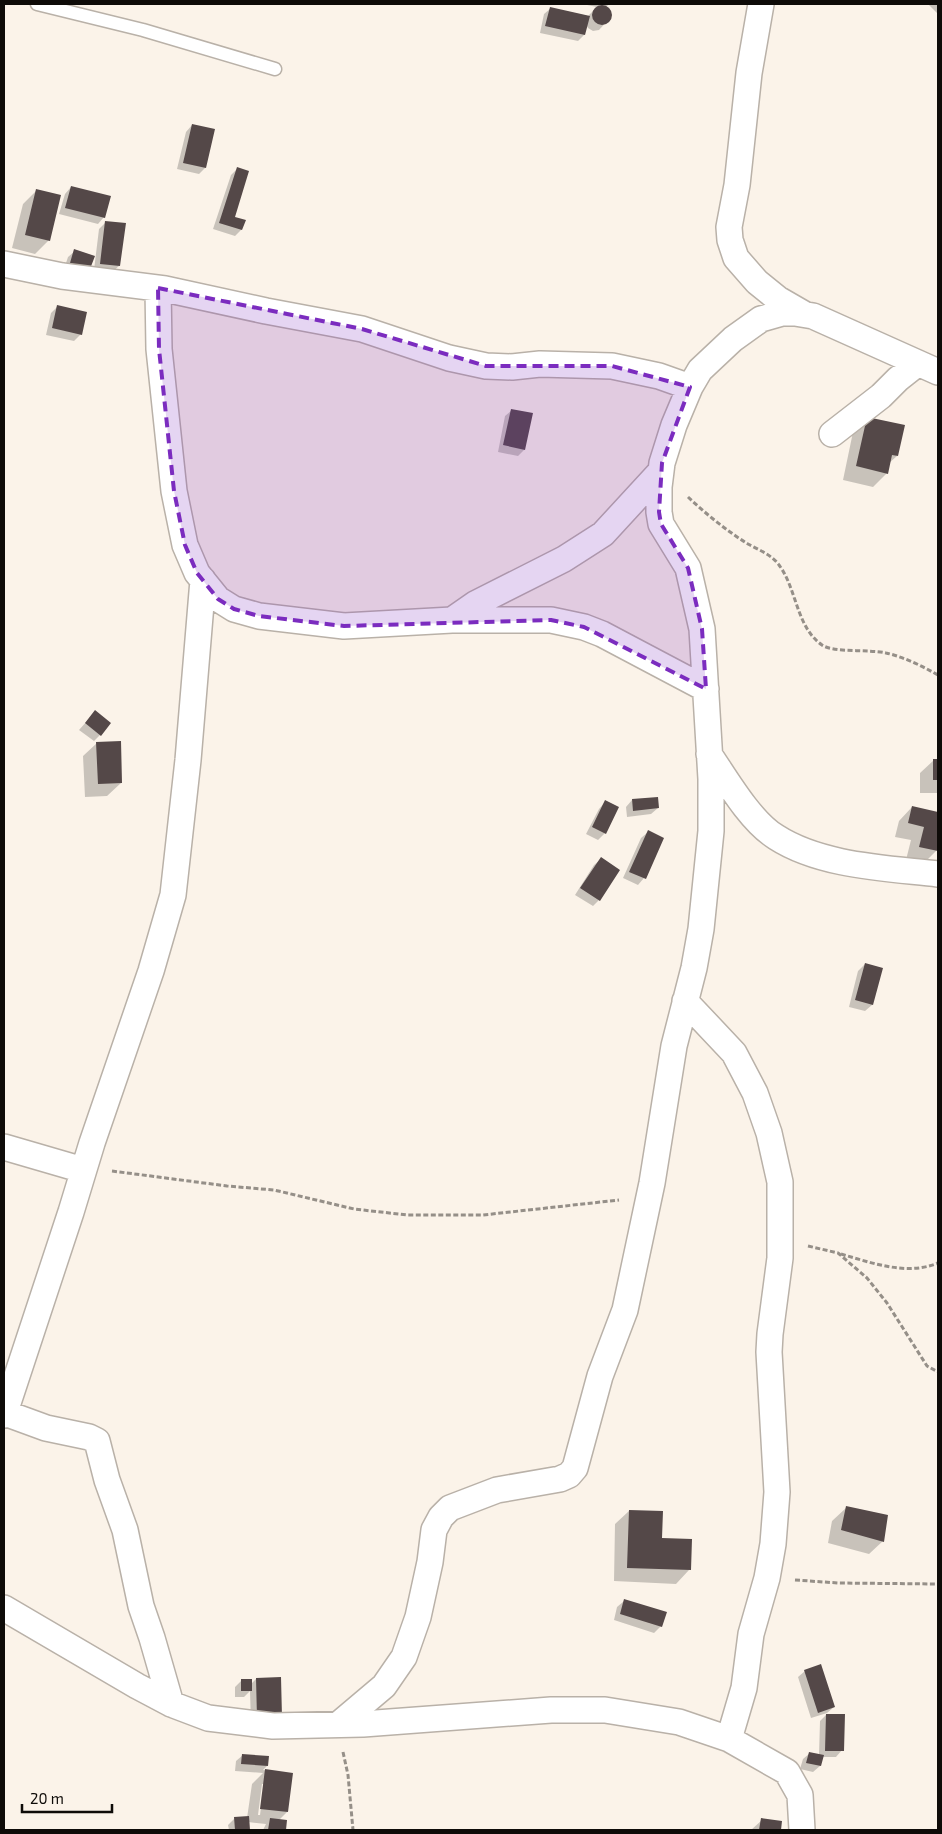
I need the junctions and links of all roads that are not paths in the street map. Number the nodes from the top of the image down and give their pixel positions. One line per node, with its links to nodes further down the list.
1 (36, 4): 3 (lane)
2 (761, 4): 6 (street)
3 (275, 69)
4 (4, 264): 5 (street)
5 (158, 288): 8 (street); 11 (street)
6 (805, 314): 7 (street); 8 (street)
7 (928, 368): 9 (street)
8 (690, 387): 10 (street)
9 (832, 434)
10 (660, 471): 12 (street); 13 (street)
11 (203, 580): 12 (street); 18 (street)
12 (452, 620): 13 (street)
13 (706, 689): 14 (street)
14 (709, 754): 15 (street); 16 (street)
15 (938, 874)
16 (685, 1001): 22 (street); 23 (street)
17 (4, 1147): 18 (street)
18 (84, 1167): 19 (street)
19 (4, 1414): 21 (street)
20 (4, 1608): 21 (street)
21 (171, 1704): 22 (street)
22 (336, 1724): 23 (street)
23 (729, 1739): 24 (street)
24 (802, 1830)

